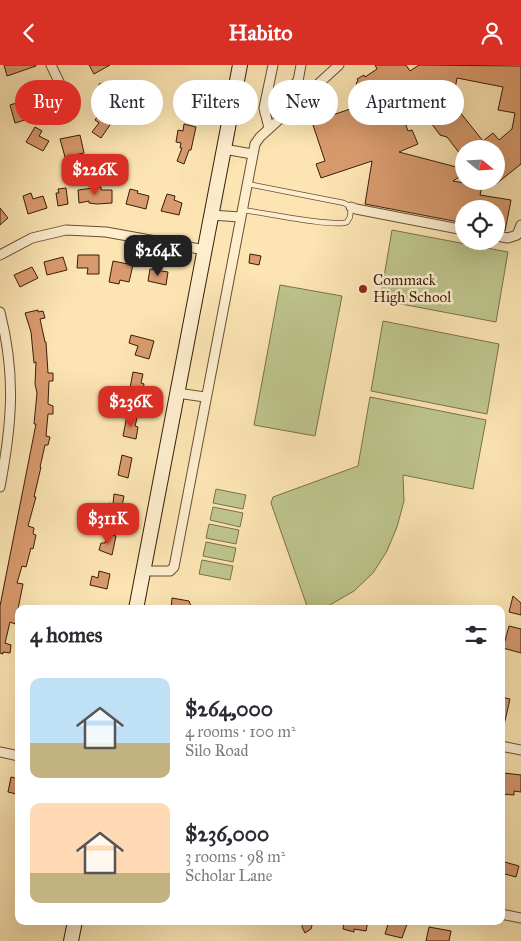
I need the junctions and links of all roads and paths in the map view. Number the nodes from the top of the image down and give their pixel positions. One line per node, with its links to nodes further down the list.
1 (51, 65): 6 (street)
2 (240, 65): 9 (street)
3 (272, 65): 7 (street)
4 (301, 65): 7 (street)
5 (339, 65): 8 (street)
6 (58, 80)
7 (265, 113): 8 (street)
8 (269, 128): 10 (street)
9 (224, 149): 10 (street); 14 (street)
10 (252, 154): 11 (street)
11 (248, 184): 12 (lane); 13 (street)
12 (351, 207): 13 (lane); 16 (street)
13 (241, 213): 14 (street); 22 (street)
14 (211, 215): 18 (street)
15 (521, 225): 17 (street)
16 (455, 228)
17 (505, 238)
18 (205, 250): 19 (street); 21 (street)
19 (0, 255)
20 (0, 312): 23 (street)
21 (177, 393): 22 (street); 24 (street)
22 (205, 397): 24 (street)
23 (0, 487)
24 (143, 571): 25 (street)
25 (137, 605)
26 (505, 747): 27 (street)
27 (521, 750)
28 (0, 752): 29 (street)
29 (15, 755)
30 (505, 915): 31 (street)
31 (521, 918)
32 (74, 925): 33 (street)
33 (71, 941)

